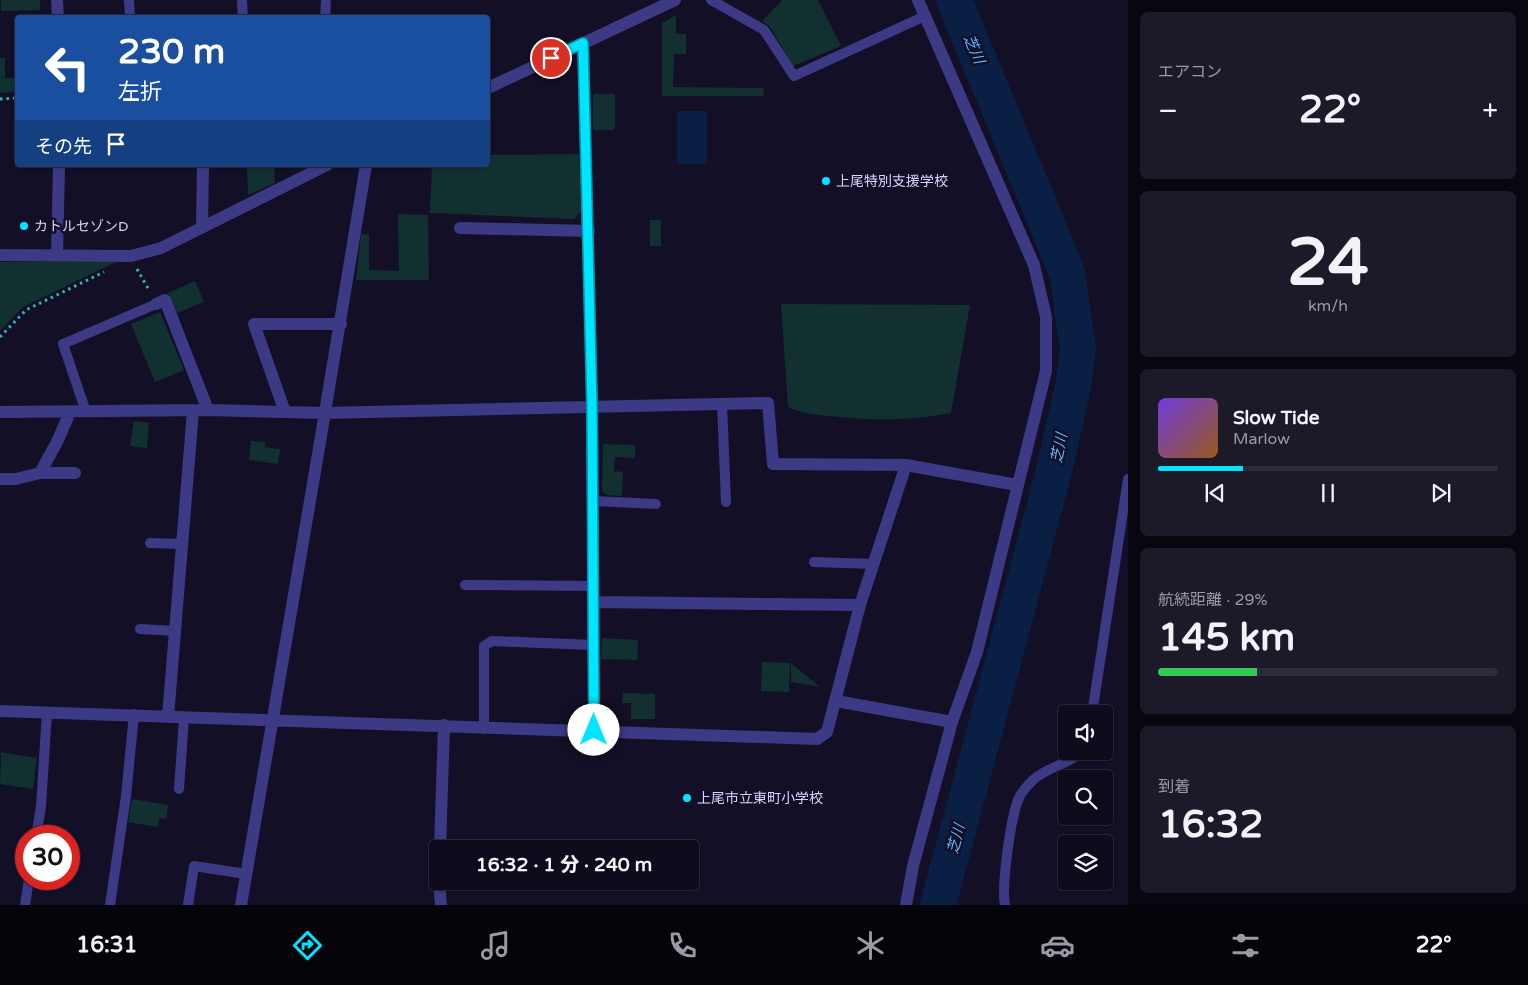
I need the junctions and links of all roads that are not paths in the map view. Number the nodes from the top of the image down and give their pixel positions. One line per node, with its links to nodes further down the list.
1 (57, 0): 8 (street)
2 (129, 0): 9 (lane)
3 (242, 0): 10 (lane)
4 (326, 0): 11 (lane)
5 (675, 0): 13 (street)
6 (711, 0): 12 (lane)
7 (918, 0): 12 (street)
8 (58, 15)
9 (130, 15)
10 (242, 15)
11 (325, 15)
12 (925, 16): 40 (street)
13 (583, 43): 14 (street); 21 (street)
14 (490, 87)
15 (59, 167): 23 (street)
16 (203, 167): 19 (street)
17 (323, 167): 19 (street)
18 (366, 167): 25 (street)
19 (202, 226): 23 (street)
20 (460, 228): 21 (street)
21 (589, 231): 27 (street)
22 (0, 255): 23 (street)
23 (58, 256)
24 (156, 304): 28 (street); 32 (lane)
25 (341, 324): 33 (street); 34 (street)
26 (722, 404): 27 (street); 35 (street); 42 (lane)
27 (592, 406): 34 (street); 41 (street)
28 (208, 410): 29 (street); 33 (street)
29 (193, 411): 32 (street); 45 (street)
30 (0, 412): 31 (street)
31 (70, 412): 32 (street); 36 (street)
32 (86, 412)
33 (284, 412): 34 (street)
34 (324, 413): 62 (street)
35 (906, 465): 40 (street); 47 (street)
36 (40, 473): 37 (street); 38 (street)
37 (75, 473)
38 (0, 479)
39 (1128, 479): 56 (lane)
40 (1017, 485): 63 (street)
41 (593, 501): 43 (lane); 49 (street)
42 (726, 502)
43 (656, 504)
44 (150, 542): 45 (lane)
45 (183, 544): 53 (street)
46 (814, 562): 47 (lane)
47 (874, 564): 51 (street)
48 (465, 585): 49 (lane)
49 (593, 586): 50 (street)
50 (594, 602): 51 (street); 54 (street)
51 (860, 605): 55 (street)
52 (140, 629): 53 (lane)
53 (176, 631): 60 (street)
54 (594, 645): 65 (lane); 66 (street)
55 (836, 701): 63 (street); 66 (street)
56 (1093, 705)
57 (0, 711): 58 (street)
58 (47, 712): 59 (street); 69 (lane)
59 (134, 714): 60 (street); 75 (lane)
60 (168, 717): 61 (street)
61 (184, 718): 62 (street); 68 (lane)
62 (274, 718): 64 (street); 71 (street)
63 (952, 722): 79 (street)
64 (444, 725): 65 (street); 70 (street)
65 (484, 729): 66 (street)
66 (594, 730)
67 (1066, 760): 80 (lane)
68 (179, 789)
69 (38, 825)
70 (440, 840)
71 (246, 874): 76 (lane); 77 (street)
72 (27, 890): 74 (lane)
73 (440, 890): 78 (street)
74 (25, 905)
75 (110, 905)
76 (188, 905)
77 (241, 905)
78 (441, 905)
79 (906, 905)
80 (1005, 905)

